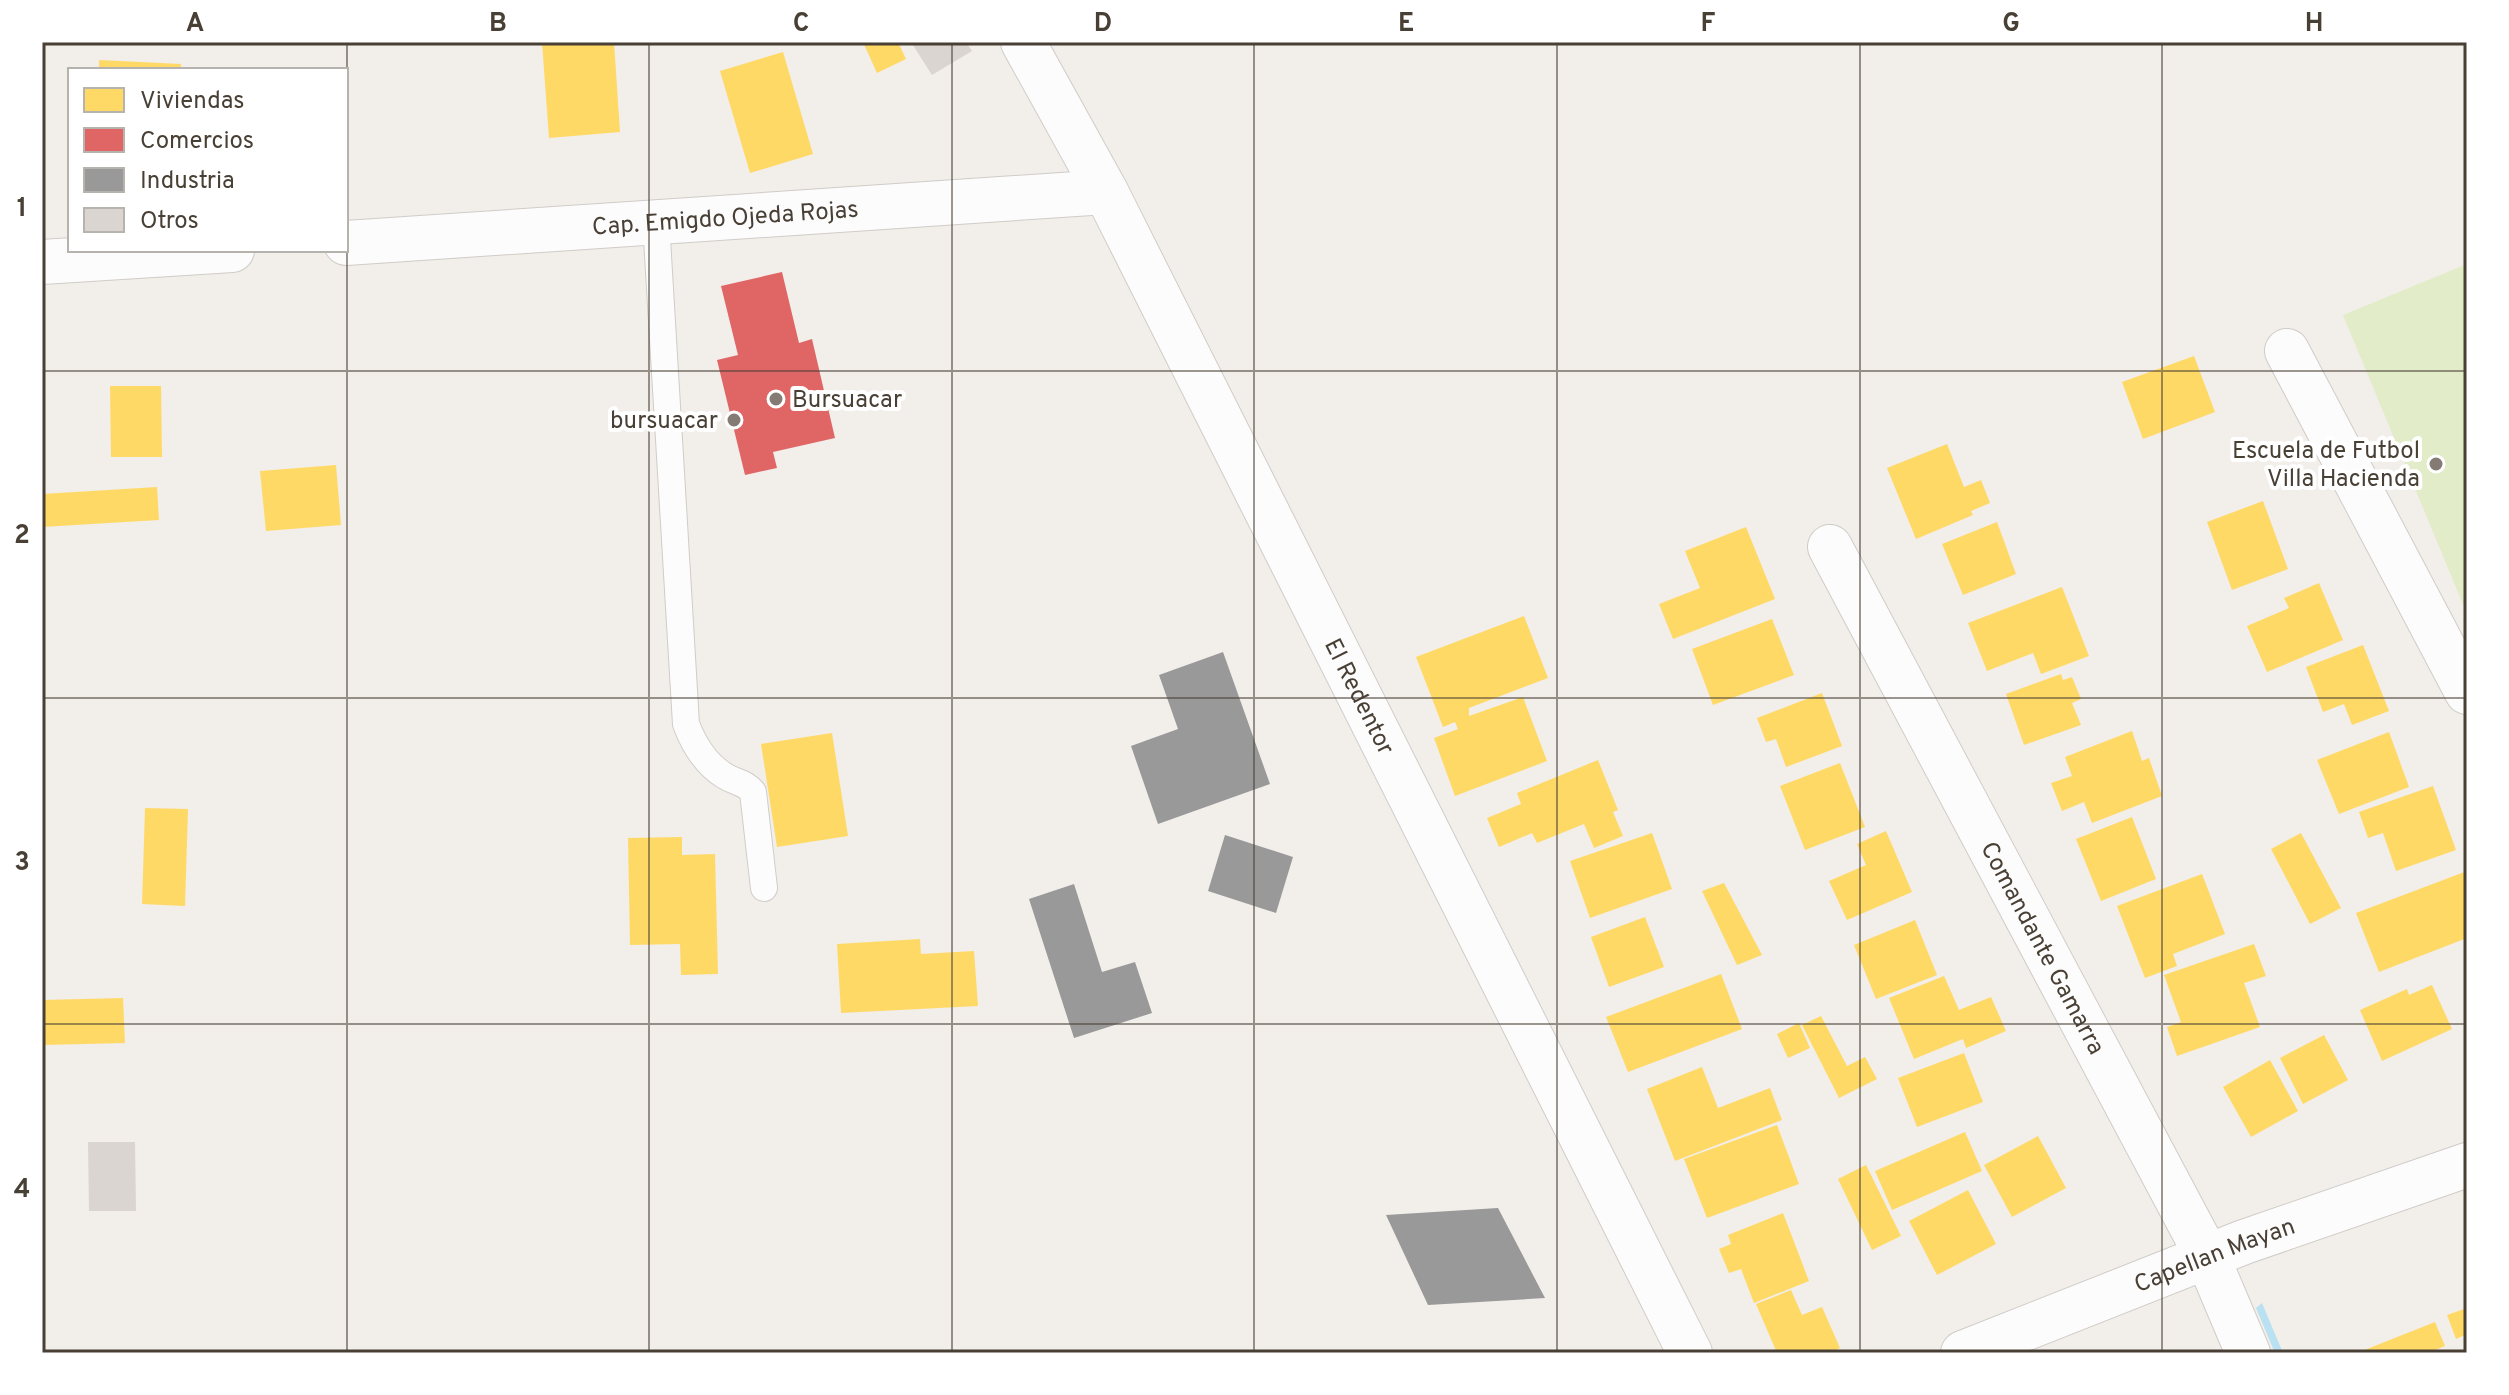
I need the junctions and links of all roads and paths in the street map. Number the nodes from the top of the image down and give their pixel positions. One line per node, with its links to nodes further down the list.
1 (1023, 42): 2 (street, El Redentor)
2 (1106, 192): 3 (street, Cap. Emigdo Ojeda Rojas); 13 (street, El Redentor)
3 (656, 222): 4 (street, Cap. Emigdo Ojeda Rojas); 10 (lane)
4 (348, 243)
5 (200, 252): 6 (street)
6 (42, 262)
7 (2287, 351): 9 (street)
8 (1830, 547): 12 (street, Comandante Gamarra)
9 (2465, 685)
10 (764, 888)
11 (2467, 1165): 12 (street, Capellan Mayan)
12 (2207, 1256): 14 (street, Capellan Mayan); 15 (street, Comandante Gamarra)
13 (1690, 1353)
14 (1963, 1353)
15 (2248, 1353)

